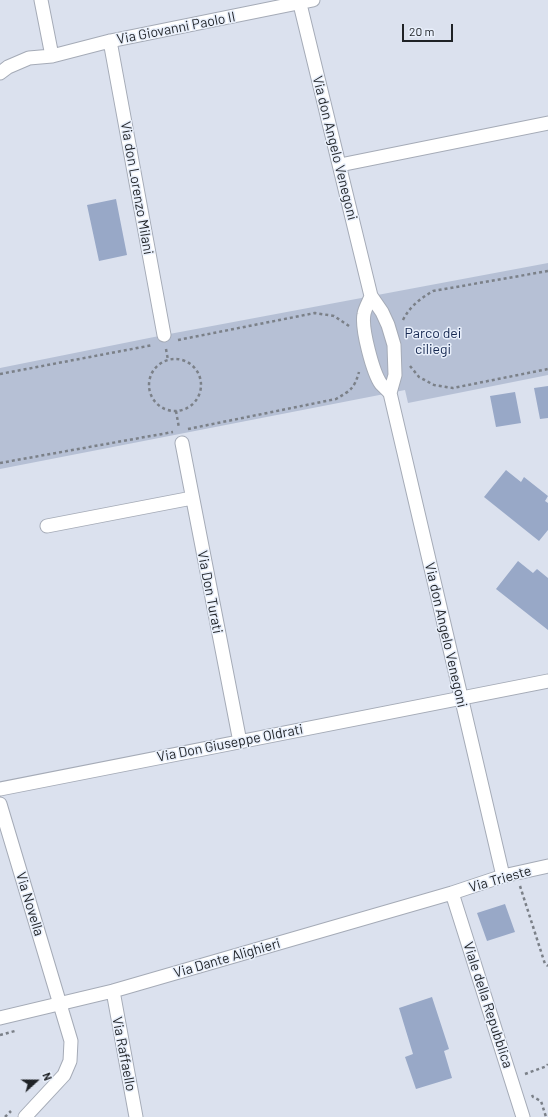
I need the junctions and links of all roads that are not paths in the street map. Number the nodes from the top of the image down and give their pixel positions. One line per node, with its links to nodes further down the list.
1 (41, 0): 5 (street)
2 (313, 0): 3 (street, Via Giovanni Paolo II)
3 (300, 2): 4 (street, Via Giovanni Paolo II); 8 (street, Via don Angelo Venegoni)
4 (110, 41): 5 (street, Via Giovanni Paolo II); 10 (street, Via don Lorenzo Milani)
5 (52, 56): 6 (street, Via Giovanni Paolo II)
6 (0, 73)
7 (548, 123): 8 (street)
8 (340, 165): 9 (street, Via don Angelo Venegoni)
9 (371, 296): 11 (street, Via don Angelo Venegoni); 11 (street, Via don Angelo Venegoni)
10 (164, 340)
11 (390, 393): 16 (street, Via don Angelo Venegoni)
12 (181, 437): 13 (street, Via Don Turati)
13 (192, 498): 14 (street); 17 (street, Via Don Turati)
14 (46, 526)
15 (548, 681): 16 (street, Via Don Giuseppe Oldrati)
16 (461, 697): 17 (street, Via Don Giuseppe Oldrati); 21 (street, Via don Angelo Venegoni)
17 (240, 742): 18 (street, Via Don Giuseppe Oldrati)
18 (0, 789)
19 (0, 804): 24 (street, Via Novella)
20 (548, 866): 21 (street, Via Trieste)
21 (502, 876): 22 (street, Via Trieste)
22 (452, 893): 23 (street, Via Dante Alighieri); 28 (street, Viale della Repubblica)
23 (112, 991): 24 (street, Via Dante Alighieri); 27 (street, Via Raffaello)
24 (60, 1003): 25 (street, Via Dante Alighieri); 26 (street, Via Novella)
25 (0, 1018)
26 (25, 1117)
27 (136, 1117)
28 (523, 1117)

